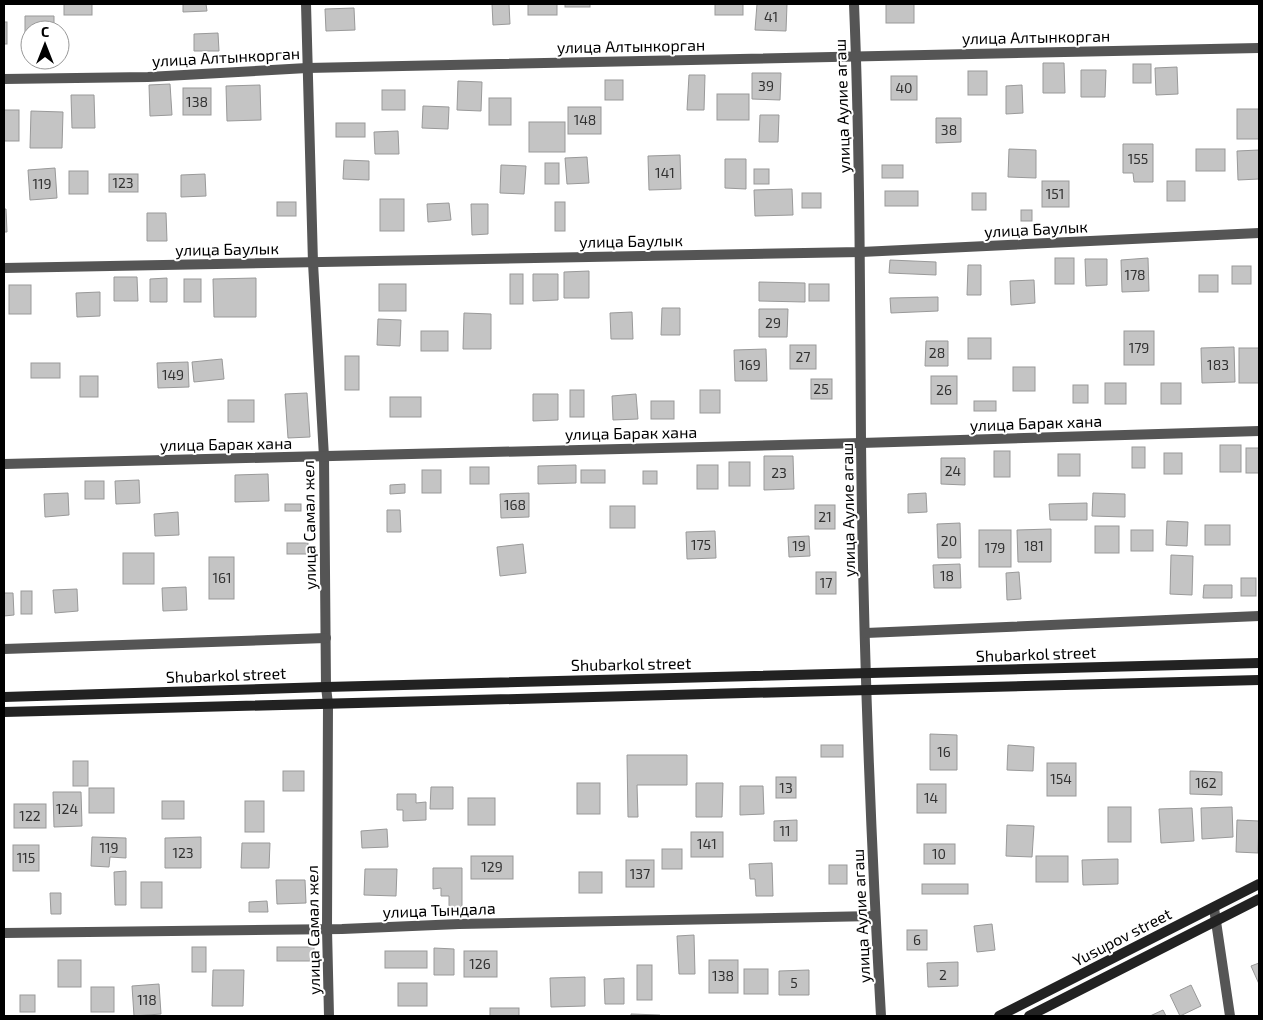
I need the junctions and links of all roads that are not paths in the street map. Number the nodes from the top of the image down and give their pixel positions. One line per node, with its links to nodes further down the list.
1 (306, 4): 5 (street, улица Самал жел)
2 (854, 4): 4 (street, улица Аулие агаш)
3 (1259, 48): 4 (street, улица Алтынкорган)
4 (856, 55): 5 (street, улица Алтынкорган); 8 (street, улица Аулие агаш)
5 (307, 68): 6 (street, улица Алтынкорган); 9 (street, улица Самал жел)
6 (4, 79)
7 (1259, 233): 8 (street, улица Баулык)
8 (861, 252): 9 (street, улица Баулык); 12 (street, улица Аулие агаш)
9 (313, 262): 10 (street, улица Баулык); 13 (street, улица Самал жел)
10 (4, 268)
11 (1259, 431): 12 (street, улица Барак хана)
12 (861, 443): 13 (street, улица Барак хана); 16 (street, улица Аулие агаш)
13 (324, 456): 14 (street, улица Барак хана); 17 (street, улица Самал жел)
14 (4, 464)
15 (1259, 616): 16 (street)
16 (866, 633): 20 (street, улица Аулие агаш)
17 (326, 638): 18 (street); 22 (street, улица Самал жел)
18 (4, 649)
19 (1259, 663): 20 (street, Shubarkol street)
20 (866, 673): 22 (street, Shubarkol street); 23 (street, улица Аулие агаш)
21 (1259, 680): 23 (street, Shubarkol street)
22 (326, 687): 24 (street, Shubarkol street); 25 (street, улица Самал жел)
23 (867, 690): 25 (street, Shubarkol street); 30 (street, улица Аулие агаш)
24 (4, 697)
25 (328, 704): 26 (street, Shubarkol street); 32 (street, улица Самал жел)
26 (4, 712)
27 (1259, 884): 29 (street, Yusupov street)
28 (1259, 899): 31 (street, Yusupov street)
29 (1214, 908): 31 (street); 36 (street, Yusupov street)
30 (875, 916): 32 (street, улица Тындала); 35 (street, улица Аулие агаш)
31 (1216, 922): 37 (street, Yusupov street); 38 (street)
32 (327, 929): 33 (street, улица Тындала); 34 (street, улица Самал жел)
33 (4, 933)
34 (329, 1016)
35 (881, 1016)
36 (999, 1016)
37 (1029, 1016)
38 (1230, 1016)

